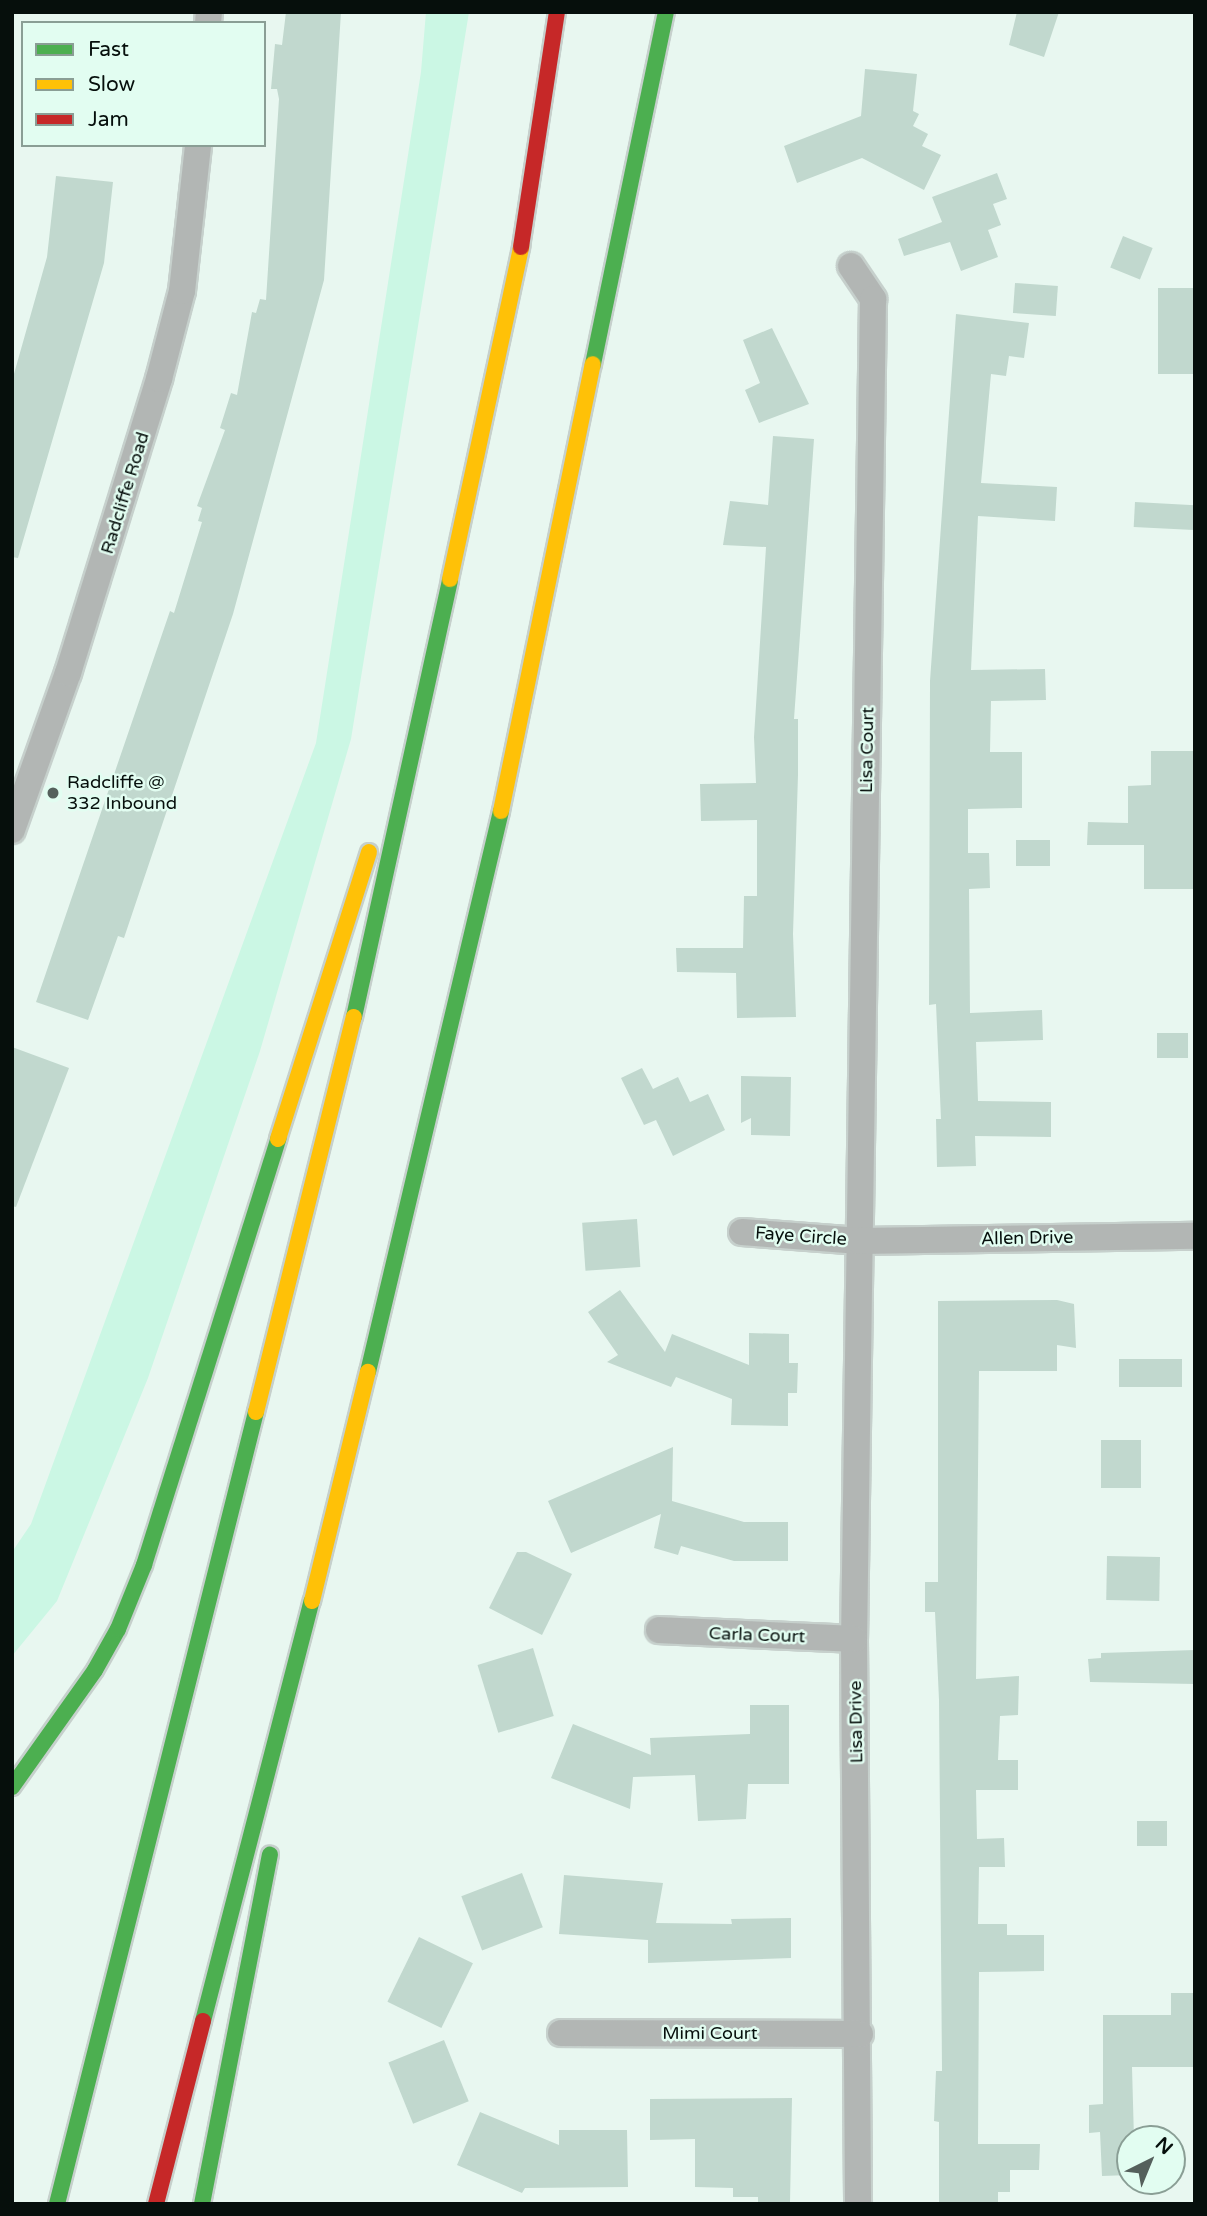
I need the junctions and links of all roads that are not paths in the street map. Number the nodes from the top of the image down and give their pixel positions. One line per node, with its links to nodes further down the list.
1 (557, 12): 5 (highway)
2 (666, 12): 10 (highway)
3 (198, 147): 6 (street, Radcliffe Road)
4 (852, 266): 9 (street, Lisa Court)
5 (431, 672): 13 (highway); 18 (highway)
6 (12, 830)
7 (742, 1232): 9 (street, Faye Circle)
8 (1195, 1236): 9 (street, Allen Drive)
9 (860, 1241): 12 (street, Lisa Drive)
10 (325, 1549): 14 (highway); 19 (highway)
11 (659, 1630): 12 (street, Carla Court)
12 (854, 1639): 17 (street, Lisa Drive)
13 (12, 1787)
14 (281, 1792)
15 (274, 1833): 20 (highway)
16 (561, 2033): 17 (street, Mimi Court)
17 (860, 2034): 21 (street, Lisa Drive)
18 (57, 2204)
19 (156, 2204)
20 (202, 2204)
21 (858, 2204)

